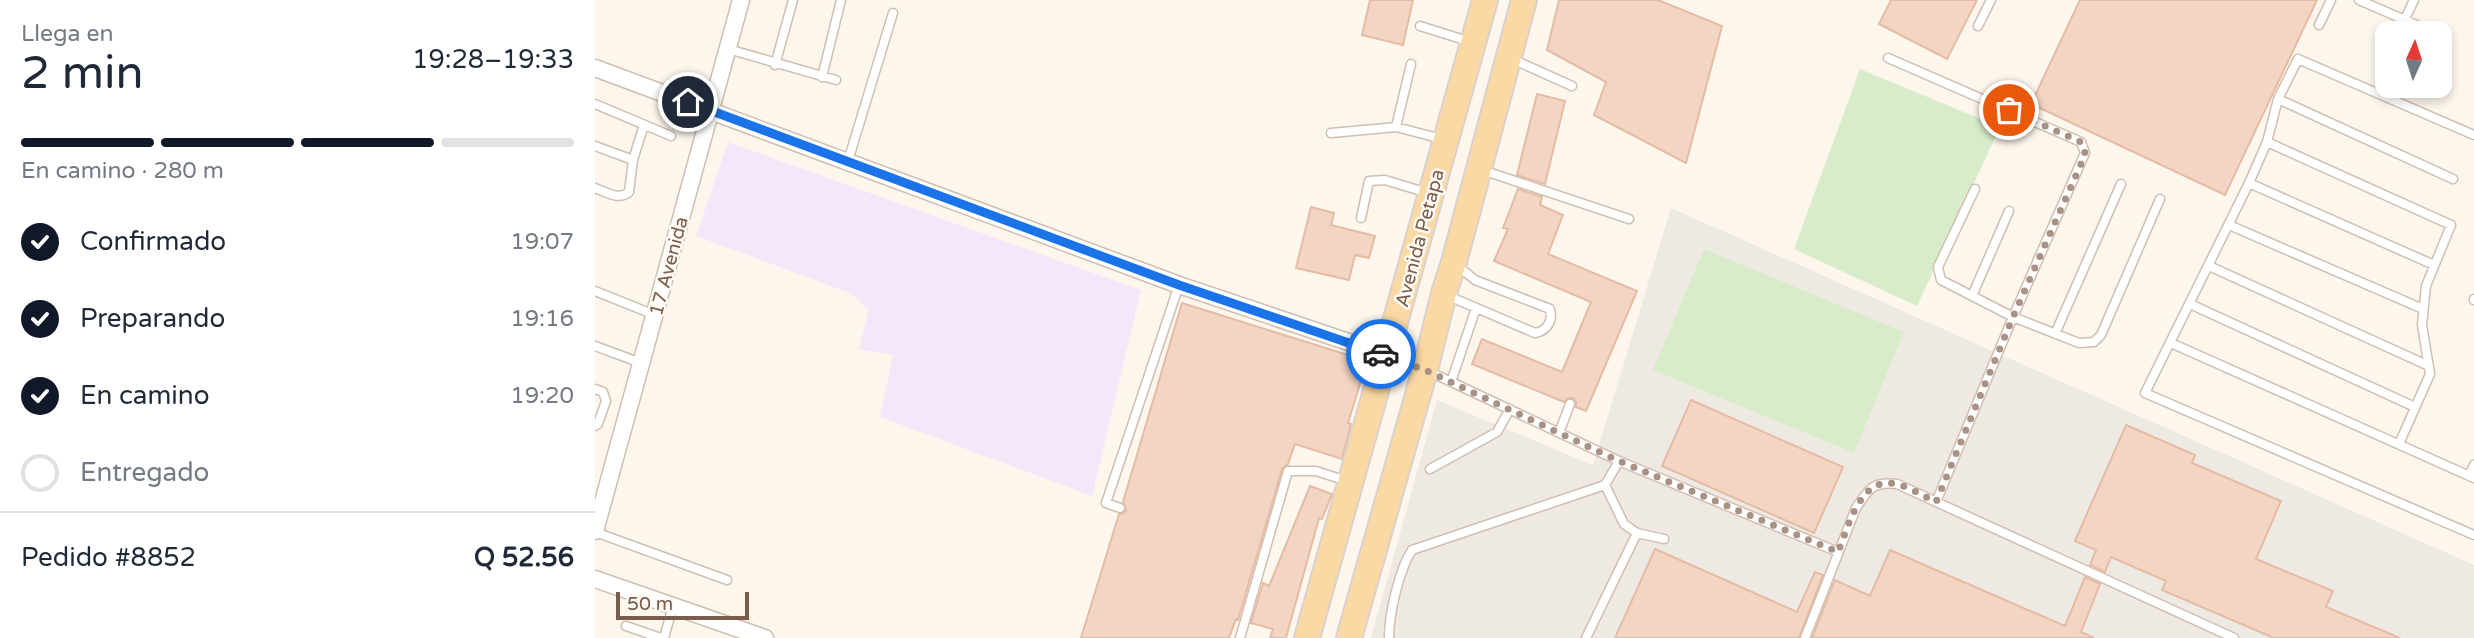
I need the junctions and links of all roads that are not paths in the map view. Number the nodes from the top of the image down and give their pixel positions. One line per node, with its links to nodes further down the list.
1 (741, 0): 17 (street, 17 Avenida)
2 (793, 0): 21 (lane)
3 (841, 0): 23 (lane)
4 (1483, 0): 16 (main road, Avenida Petapa)
5 (1524, 0): 18 (main road, Avenida Petapa)
6 (1991, 0): 15 (lane)
7 (2331, 0): 13 (lane)
8 (2359, 0): 11 (lane)
9 (2414, 0): 11 (lane)
10 (893, 13): 38 (lane)
11 (2405, 19): 12 (lane)
12 (2409, 21)
13 (2319, 24)
14 (1420, 26): 16 (lane)
15 (1978, 26)
16 (1473, 43): 34 (main road, Avenida Petapa)
17 (728, 49): 21 (lane); 28 (street, 17 Avenida)
18 (1509, 58): 25 (lane); 39 (main road, Avenida Petapa)
19 (1888, 58): 62 (lane)
20 (1411, 64): 30 (lane)
21 (775, 65): 23 (lane)
22 (595, 69): 28 (street)
23 (822, 77): 24 (lane)
24 (836, 80)
25 (1572, 86)
26 (2279, 100): 32 (lane); 35 (lane); 40 (lane)
27 (595, 104): 29 (lane)
28 (711, 111): 38 (street); 61 (street, 17 Avenida)
29 (644, 124): 33 (lane); 37 (lane)
30 (1396, 127): 31 (lane); 34 (lane)
31 (1331, 133)
32 (2474, 135)
33 (671, 136)
34 (1446, 140): 45 (main road, Avenida Petapa)
35 (2267, 142): 41 (lane); 52 (lane)
36 (595, 146): 37 (lane)
37 (633, 160): 43 (lane)
38 (848, 161): 54 (street)
39 (1479, 169): 49 (lane); 51 (main road, Avenida Petapa)
40 (2453, 179)
41 (2249, 183): 50 (lane); 52 (lane)
42 (2121, 184): 63 (lane)
43 (595, 188)
44 (1975, 189): 57 (lane)
45 (1431, 194): 48 (lane); 66 (main road, Avenida Petapa)
46 (2160, 199): 63 (lane)
47 (2009, 211): 57 (lane)
48 (1360, 218)
49 (1629, 219)
50 (2229, 225): 53 (lane); 60 (lane)
51 (1454, 262): 56 (main road, Avenida Petapa); 59 (lane)
52 (2434, 265): 60 (lane)
53 (2209, 266): 58 (lane); 68 (lane)
54 (1179, 285): 66 (street); 87 (lane)
55 (595, 291): 61 (lane)
56 (1444, 293): 59 (lane); 69 (main road, Avenida Petapa)
57 (1972, 296): 62 (lane)
58 (2190, 304): 64 (lane); 73 (lane)
59 (1476, 308): 70 (lane)
60 (2423, 309): 68 (lane)
61 (655, 315): 67 (street, 17 Avenida)
62 (2013, 317): 63 (lane); 85 (lane)
63 (2056, 334)
64 (2171, 344): 77 (lane); 90 (lane)
65 (595, 345): 67 (lane)
66 (1387, 355): 69 (main road); 82 (main road, Avenida Petapa)
67 (642, 363): 84 (street, 17 Avenida)
68 (2428, 366): 73 (lane)
69 (1425, 370): 70 (lane); 101 (main road, Avenida Petapa)
70 (1451, 382): 74 (lane)
71 (595, 389): 75 (lane)
72 (1570, 404): 76 (lane)
73 (2415, 407): 77 (lane)
74 (1510, 409): 76 (lane); 80 (lane)
75 (595, 426)
76 (1559, 433): 78 (lane)
77 (2399, 444): 81 (lane)
78 (1619, 461): 83 (lane); 92 (lane)
79 (2474, 465): 81 (lane)
80 (1430, 469)
81 (2471, 477)
82 (1350, 482): 86 (lane); 96 (main road, Avenida Petapa); 100 (lane)
83 (1605, 485): 89 (lane); 102 (lane)
84 (599, 501): 88 (street, 17 Avenida)
85 (1936, 502): 92 (lane); 105 (lane)
86 (1334, 504)
87 (1120, 508)
88 (595, 532): 94 (lane)
89 (1637, 533): 91 (lane); 103 (lane)
90 (2474, 535)
91 (1664, 539)
92 (1838, 552): 104 (lane)
93 (595, 579): 95 (street)
94 (727, 580)
95 (673, 606): 98 (lane); 99 (street)
96 (1308, 623)
97 (627, 625): 98 (lane)
98 (663, 638)
99 (765, 638)
100 (1240, 638)
101 (1349, 638)
102 (1389, 638)
103 (1586, 638)
104 (1805, 638)
105 (2234, 638)

